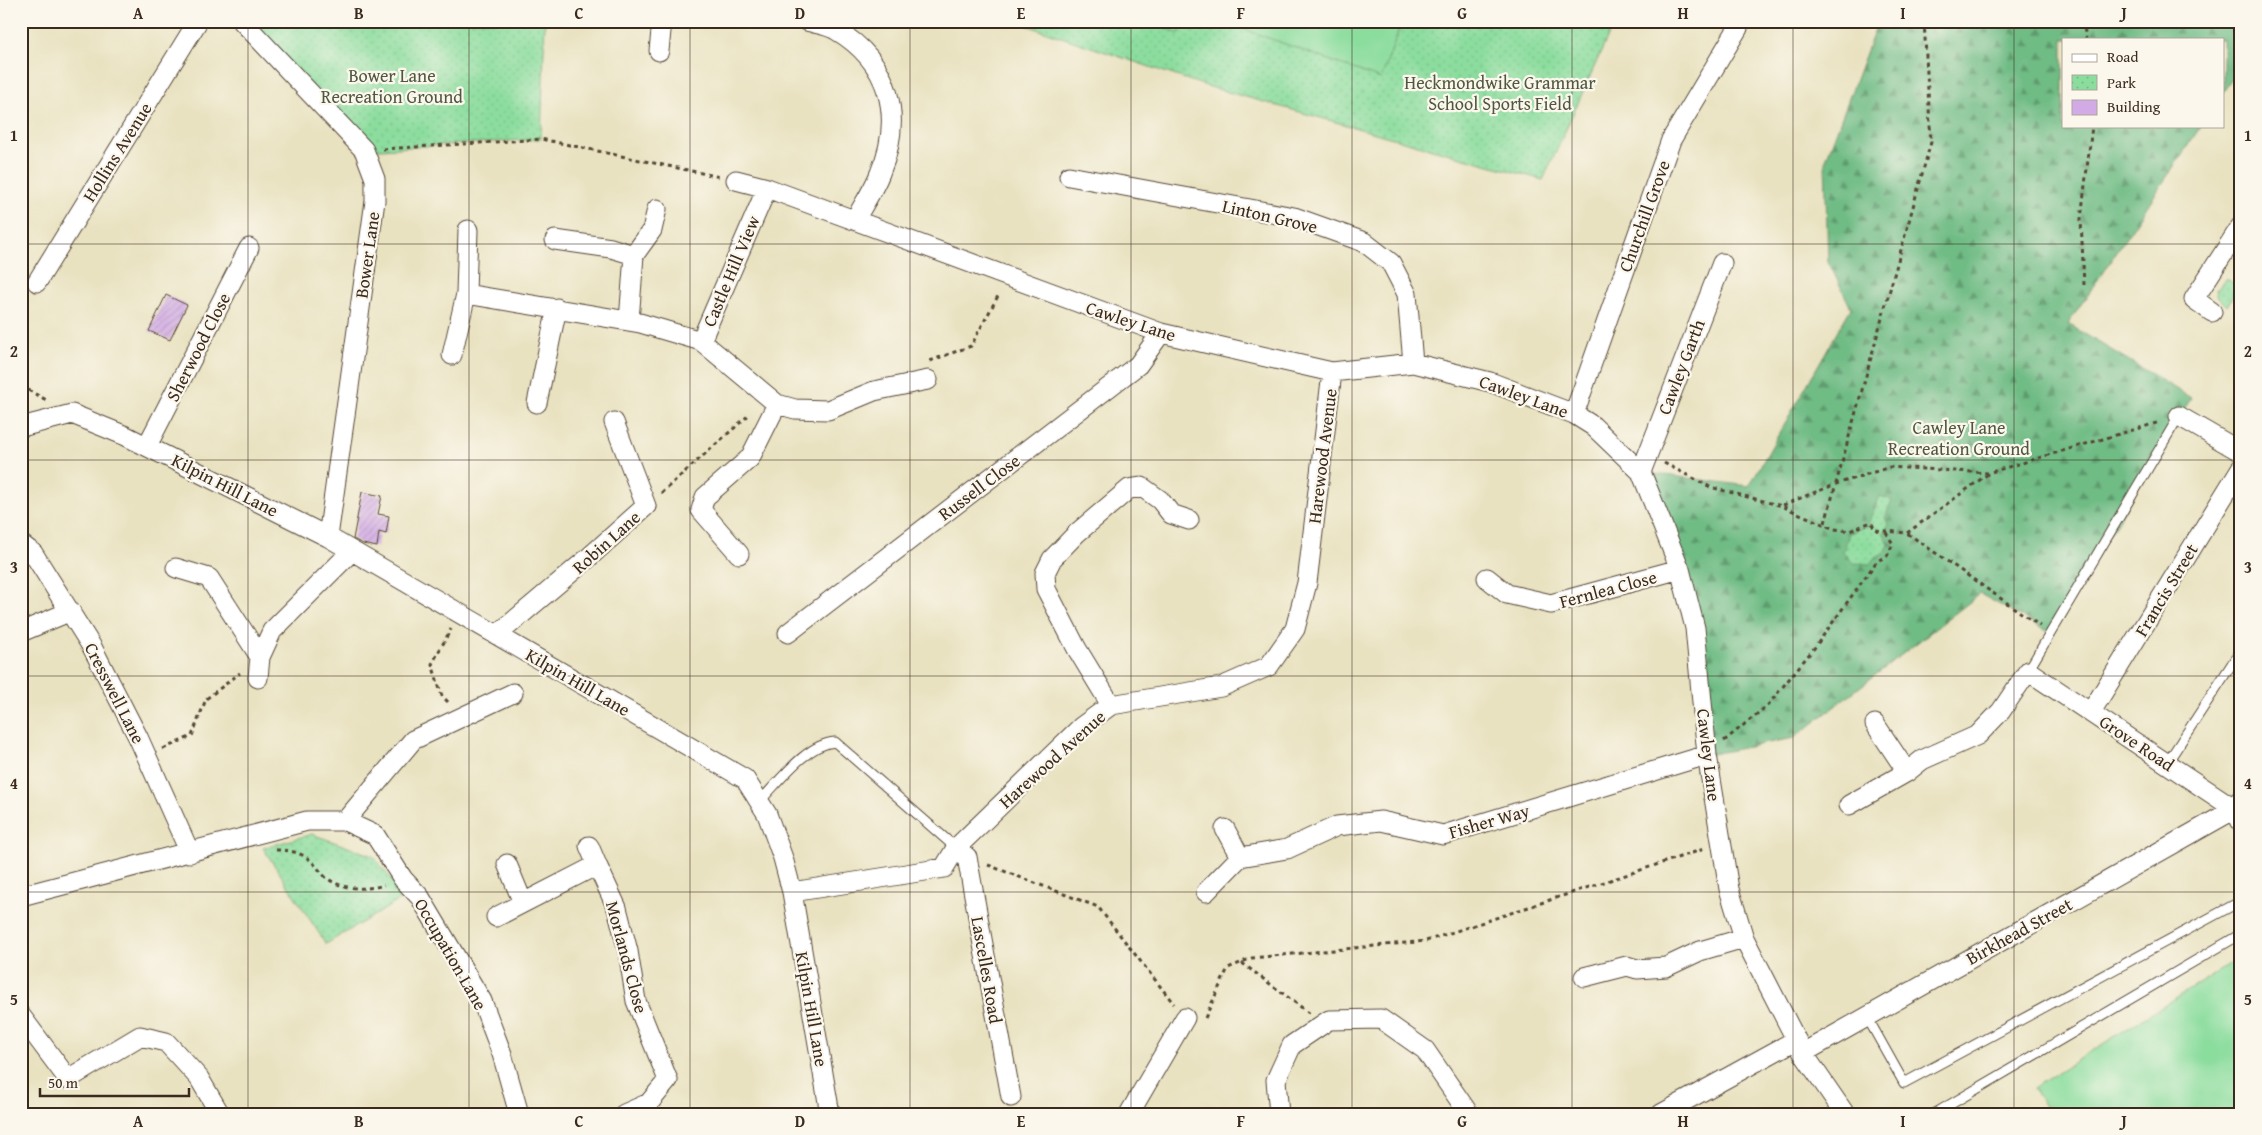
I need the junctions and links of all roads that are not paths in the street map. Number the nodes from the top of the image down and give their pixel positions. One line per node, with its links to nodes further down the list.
1 (198, 21): 19 (street, Hollins Avenue)
2 (242, 21): 41 (street, Bower Lane)
3 (662, 21): 6 (street)
4 (807, 21): 11 (street)
5 (1738, 28): 32 (street, Churchill Grove)
6 (659, 51)
7 (1069, 176): 27 (street, Linton Grove)
8 (736, 180): 9 (street, Cawley Lane)
9 (767, 188): 11 (street, Cawley Lane); 25 (street, Castle Hill View)
10 (657, 209): 17 (street)
11 (855, 220): 24 (street, Cawley Lane)
12 (2241, 226): 16 (street)
13 (468, 230): 20 (street)
14 (555, 240): 17 (street)
15 (248, 248): 36 (street, Sherwood Close)
16 (2234, 249): 22 (street)
17 (634, 255): 23 (street)
18 (1722, 262): 39 (street, Cawley Garth)
19 (37, 282)
20 (466, 294): 21 (street, Castle Hill View); 26 (street)
21 (557, 308): 23 (street, Castle Hill View); 31 (street)
22 (2212, 312)
23 (629, 321): 25 (street, Castle Hill View)
24 (1161, 332): 29 (street, Cawley Lane); 50 (street, Russell Close)
25 (701, 341): 30 (street)
26 (452, 355)
27 (1412, 363): 29 (street, Cawley Lane); 32 (street, Cawley Lane)
28 (927, 372): 30 (street)
29 (1332, 372): 57 (street, Harewood Avenue)
30 (773, 401): 44 (street)
31 (537, 403)
32 (1574, 414): 39 (street, Cawley Lane)
33 (2180, 416): 37 (street); 54 (lane)
34 (614, 422): 51 (street, Robin Lane)
35 (28, 425): 36 (street, Kilpin Hill Lane)
36 (147, 446): 41 (street, Kilpin Hill Lane)
37 (2241, 452)
38 (2241, 468): 58 (street, Francis Street)
39 (1641, 472): 46 (street, Cawley Lane)
40 (1189, 520): 57 (street)
41 (328, 537): 43 (street, Kilpin Hill Lane)
42 (21, 544): 48 (street, Cresswell Lane)
43 (352, 551): 51 (street, Kilpin Hill Lane); 53 (street)
44 (739, 554)
45 (176, 568): 53 (street)
46 (1680, 569): 47 (street, Fernlea Close); 60 (street, Cawley Lane)
47 (1487, 578)
48 (71, 612): 49 (street); 70 (street, Cresswell Lane)
49 (21, 632)
50 (788, 633)
51 (497, 635): 63 (street, Kilpin Hill Lane)
52 (2241, 650): 61 (lane)
53 (260, 657): 55 (street)
54 (2028, 671): 58 (street, Grove Road); 62 (street)
55 (258, 678)
56 (513, 692): 66 (street)
57 (1111, 705): 69 (street, Harewood Avenue)
58 (2091, 712): 61 (street, Grove Road)
59 (1875, 724): 62 (street)
60 (1708, 755): 71 (street, Fisher Way); 81 (street, Cawley Lane)
61 (2167, 763): 65 (street, Grove Road)
62 (1907, 772): 64 (street)
63 (759, 802): 69 (lane); 74 (street, Kilpin Hill Lane)
64 (1850, 806)
65 (2239, 810): 84 (street, Birkhead Street)
66 (345, 821): 70 (street, Occupation Lane); 89 (street, Occupation Lane)
67 (1225, 829): 71 (street)
68 (589, 846): 73 (street, Morlands Close)
69 (961, 852): 74 (street, Harewood Avenue); 87 (street, Lascelles Road)
70 (190, 853): 76 (street, Occupation Lane)
71 (1240, 858): 75 (street)
72 (507, 864): 78 (street)
73 (597, 864): 78 (street); 90 (street, Morlands Close)
74 (792, 892): 91 (street, Kilpin Hill Lane)
75 (1206, 892)
76 (21, 896)
77 (2241, 901): 84 (lane)
78 (523, 903): 79 (street)
79 (496, 917)
80 (2241, 934): 97 (lane)
81 (1744, 938): 82 (street); 86 (street, Cawley Lane)
82 (1584, 977)
83 (21, 1016): 88 (street)
84 (1868, 1016): 86 (street, Birkhead Street)
85 (1185, 1018): 92 (street)
86 (1800, 1046): 95 (street, Birkhead Street); 96 (street, Cawley Lane)
87 (1010, 1097)
88 (220, 1114)
89 (519, 1114)
90 (624, 1114)
91 (830, 1114)
92 (1129, 1114)
93 (1279, 1114): 94 (street)
94 (1469, 1114)
95 (1661, 1114)
96 (1845, 1114)
97 (1934, 1114)

